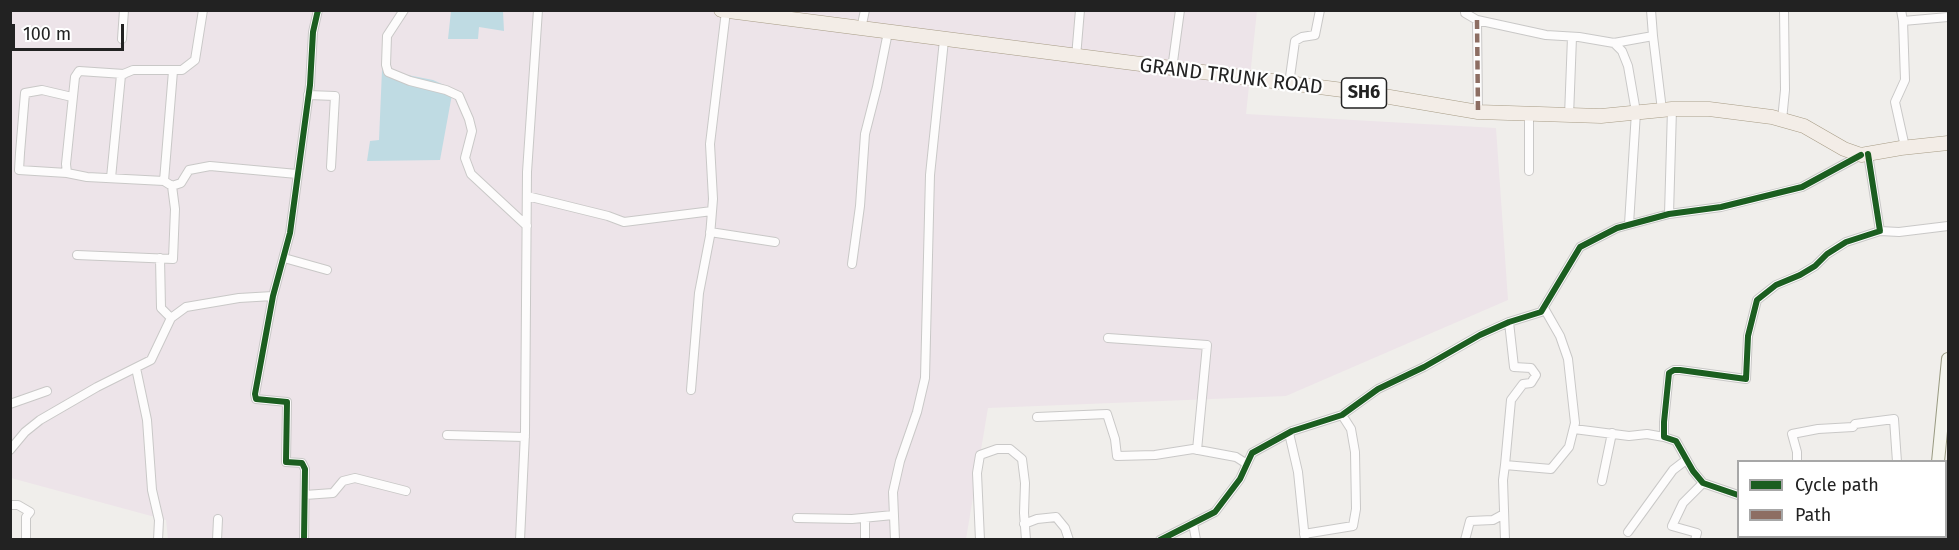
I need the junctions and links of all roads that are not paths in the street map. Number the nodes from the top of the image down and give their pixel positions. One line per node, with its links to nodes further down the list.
1 (124, 10): 22 (street)
2 (203, 10): 27 (street)
3 (318, 10): 30 (street)
4 (404, 10): 51 (street)
5 (537, 10): 47 (street)
6 (865, 10): 18 (street)
7 (1080, 10): 25 (street)
8 (1180, 10): 26 (street)
9 (1320, 10): 29 (street)
10 (1465, 10): 16 (street)
11 (1650, 10): 20 (street)
12 (1784, 10): 37 (street)
13 (1901, 10): 17 (street)
14 (724, 11): 18 (main road, GRAND TRUNK ROAD / SH6); 48 (street)
15 (1948, 17): 17 (street)
16 (1477, 20): 21 (street); 33 (street)
17 (1903, 21): 39 (street)
18 (861, 29): 19 (main road, GRAND TRUNK ROAD / SH6)
19 (888, 32): 23 (main road, GRAND TRUNK ROAD / SH6); 59 (street)
20 (1653, 36): 24 (street); 32 (street)
21 (1572, 37): 24 (street); 36 (street)
22 (122, 39)
23 (944, 40): 25 (main road, GRAND TRUNK ROAD / SH6); 95 (street)
24 (1614, 43): 34 (street)
25 (1076, 57): 26 (main road, GRAND TRUNK ROAD / SH6)
26 (1172, 69): 29 (main road, GRAND TRUNK ROAD / SH6)
27 (172, 71): 28 (street); 46 (street)
28 (124, 74): 31 (street); 45 (street)
29 (1289, 84): 33 (main road, GRAND TRUNK ROAD / SH6)
30 (308, 95): 41 (street); 44 (street)
31 (72, 96): 43 (street); 43 (street)
32 (1667, 109): 34 (main road, GRAND TRUNK ROAD / SH6); 37 (main road, GRAND TRUNK ROAD / SH6); 49 (street)
33 (1478, 112): 35 (main road, GRAND TRUNK ROAD / SH6)
34 (1636, 112): 36 (main road, GRAND TRUNK ROAD / SH6); 50 (street)
35 (1529, 114): 36 (main road, GRAND TRUNK ROAD / SH6); 42 (street)
36 (1569, 116)
37 (1782, 120): 40 (main road, GRAND TRUNK ROAD / SH6)
38 (1948, 143): 39 (main road)
39 (1905, 147): 40 (main road)
40 (1864, 155): 49 (street); 53 (street)
41 (331, 167)
42 (1529, 171)
43 (67, 173): 45 (street)
44 (297, 174): 46 (street); 58 (street)
45 (111, 178): 46 (street)
46 (168, 183): 57 (street)
47 (527, 196): 48 (street); 51 (street)
48 (712, 210): 54 (street)
49 (1669, 214): 50 (street)
50 (1629, 224): 62 (street)
51 (527, 226): 78 (street)
52 (1948, 226): 53 (street)
53 (1880, 231): 79 (street)
54 (710, 232): 55 (street); 69 (street)
55 (775, 242)
56 (76, 255): 57 (street)
57 (160, 258): 63 (street)
58 (284, 258): 60 (street); 61 (street)
59 (852, 264)
60 (327, 270)
61 (273, 296): 63 (street); 91 (street)
62 (1544, 308): 64 (street); 74 (street)
63 (171, 318): 67 (street)
64 (1509, 322): 72 (street); 87 (street)
65 (1108, 338): 81 (street)
66 (1948, 359): 68 (main road)
67 (136, 368): 80 (street); 104 (street)
68 (1947, 378): 85 (main road)
69 (691, 390)
70 (47, 391): 71 (street)
71 (10, 404)
72 (1342, 415): 75 (street); 102 (street)
73 (1037, 417): 81 (street)
74 (1574, 429): 76 (street); 87 (street)
75 (1289, 433): 86 (street); 102 (street)
76 (1612, 433): 79 (street); 88 (street)
77 (447, 435): 78 (street)
78 (525, 437): 107 (street)
79 (1664, 437): 82 (street)
80 (10, 450)
81 (1197, 450): 86 (street)
82 (1686, 460): 89 (street); 101 (street)
83 (1797, 460): 84 (street)
84 (1897, 460)
85 (1938, 460)
86 (1247, 464): 99 (street)
87 (1505, 465): 94 (street)
88 (1602, 482)
89 (1703, 483): 92 (street); 117 (street)
90 (406, 491): 91 (street)
91 (305, 495): 106 (street)
92 (1737, 495)
93 (10, 505): 103 (street)
94 (1504, 514): 115 (street); 116 (street)
95 (893, 515): 98 (street); 109 (street)
96 (797, 518): 98 (street)
97 (218, 519): 105 (street)
98 (865, 519): 108 (street)
99 (1193, 523): 113 (street); 114 (street)
100 (1024, 524): 110 (street); 111 (street); 112 (street)
101 (1628, 532)
102 (1304, 537)
103 (26, 540)
104 (158, 540)
105 (217, 540)
106 (304, 540)
107 (520, 540)
108 (865, 540)
109 (895, 540)
110 (980, 540)
111 (1026, 540)
112 (1069, 540)
113 (1160, 540)
114 (1196, 540)
115 (1466, 540)
116 (1505, 540)
117 (1695, 540)

